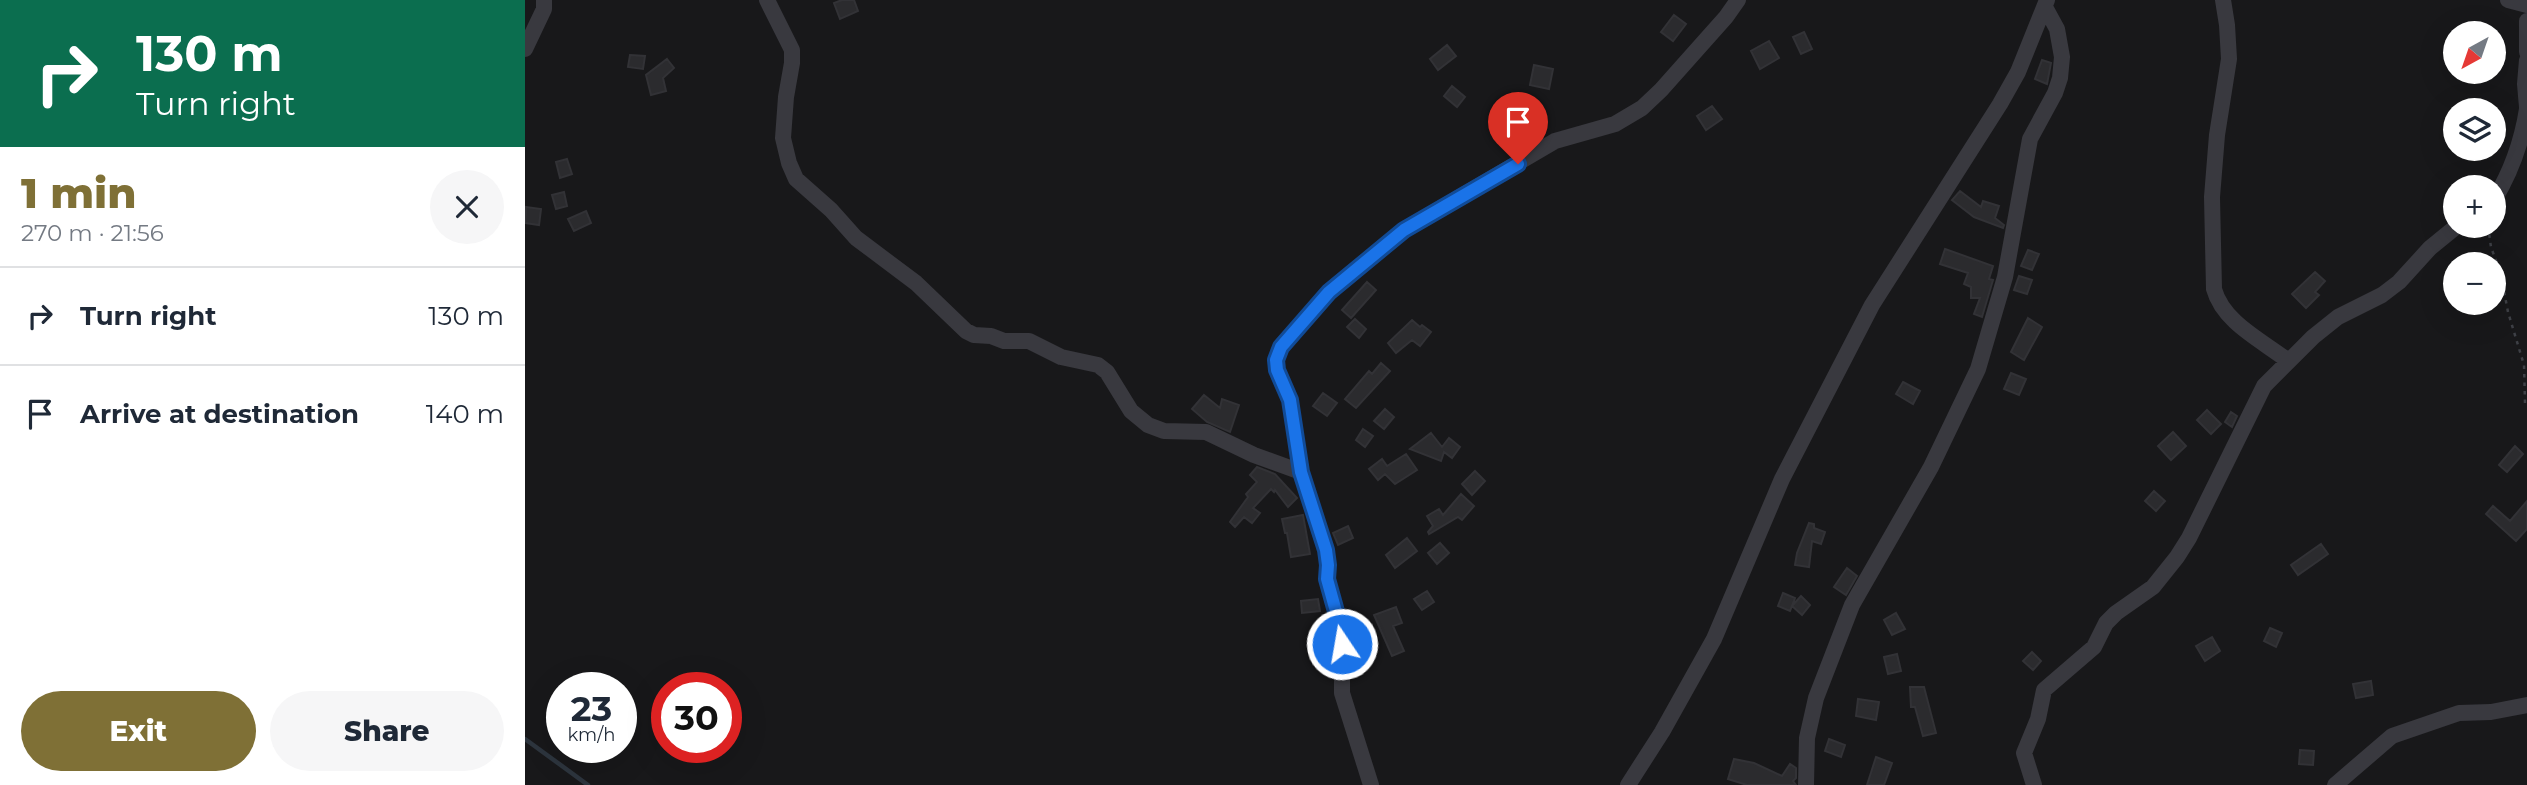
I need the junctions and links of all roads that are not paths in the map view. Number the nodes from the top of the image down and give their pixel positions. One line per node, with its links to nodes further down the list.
1 (544, 0): 9 (street)
2 (767, 0): 16 (street)
3 (1738, 0): 16 (street)
4 (2223, 0): 15 (street)
5 (2508, 0): 7 (street)
6 (2046, 3): 19 (street); 20 (street)
7 (2527, 5)
8 (2527, 21): 10 (street)
9 (525, 49)
10 (2527, 52)
11 (2527, 60): 12 (street)
12 (2527, 108): 13 (street)
13 (2506, 180)
14 (2443, 237): 15 (street)
15 (2287, 360): 21 (street)
16 (1301, 472): 18 (street)
17 (2527, 705): 22 (street)
18 (1371, 785)
19 (1627, 785)
20 (1806, 785)
21 (2034, 785)
22 (2335, 785)

